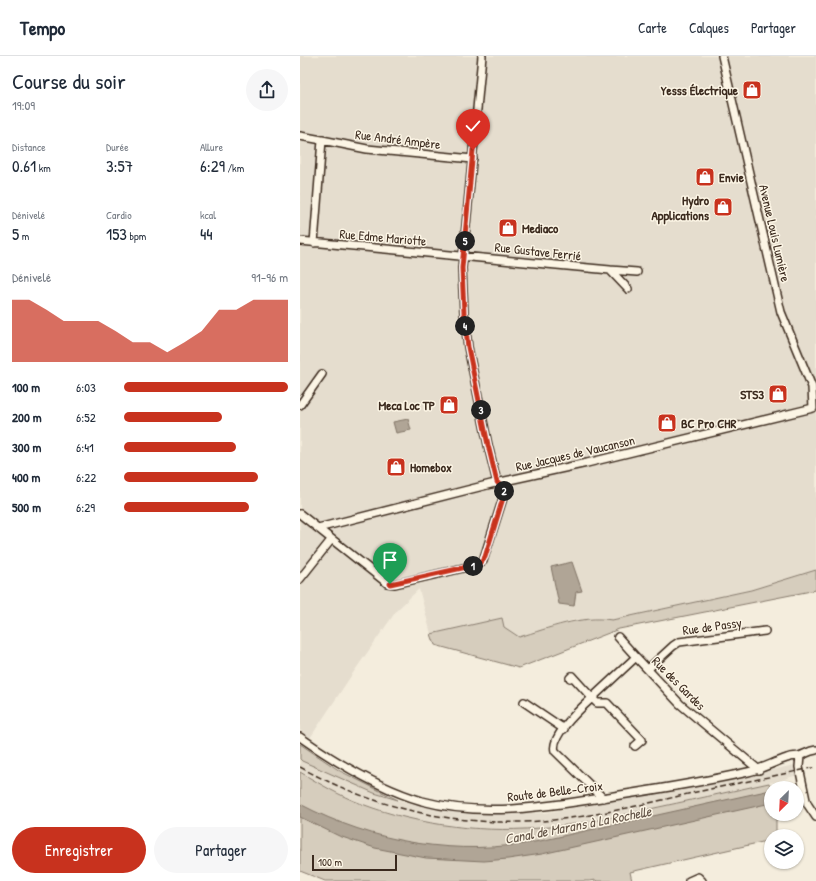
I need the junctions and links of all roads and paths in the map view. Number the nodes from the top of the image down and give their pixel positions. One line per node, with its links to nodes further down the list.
1 (482, 56): 5 (street)
2 (722, 56): 14 (street, Avenue Louis Lumière)
3 (300, 136): 4 (street, Rue André Ampère)
4 (322, 140): 5 (street, Rue André Ampère); 7 (street)
5 (473, 159): 8 (street)
6 (300, 242): 7 (street, Rue Edme Mariotte)
7 (314, 243): 8 (street, Rue Edme Mariotte)
8 (463, 256): 9 (street, Rue Gustave Ferrié); 15 (street)
9 (610, 270): 10 (street, Rue Gustave Ferrié); 11 (street)
10 (637, 272)
11 (628, 289)
12 (322, 374): 13 (street)
13 (300, 405)
14 (814, 409): 15 (street, Rue Jacques de Vaucanson)
15 (497, 482): 17 (street, Rue Jacques de Vaucanson); 18 (street)
16 (300, 514): 17 (street)
17 (318, 528): 18 (street)
18 (331, 540): 19 (street)
19 (300, 579)
20 (765, 631): 23 (street, Rue de Passy)
21 (618, 636): 22 (street)
22 (636, 657): 23 (street, Rue des Gardes); 25 (street, Rue des Gardes)
23 (648, 669): 32 (street, Rue des Gardes)
24 (570, 678): 25 (street)
25 (592, 698): 27 (street, Rue des Gardes); 29 (street)
26 (524, 702): 27 (street)
27 (564, 729): 33 (street, Rue des Gardes)
28 (300, 736): 33 (street, Route de Belle-Croix)
29 (634, 746)
30 (816, 750): 31 (street, Route de Belle-Croix)
31 (800, 756): 32 (street, Route de Belle-Croix); 34 (street)
32 (759, 770): 33 (street, Route de Belle-Croix)
33 (603, 798)
34 (816, 816)
35 (689, 881): 36 (street)
36 (702, 881)

